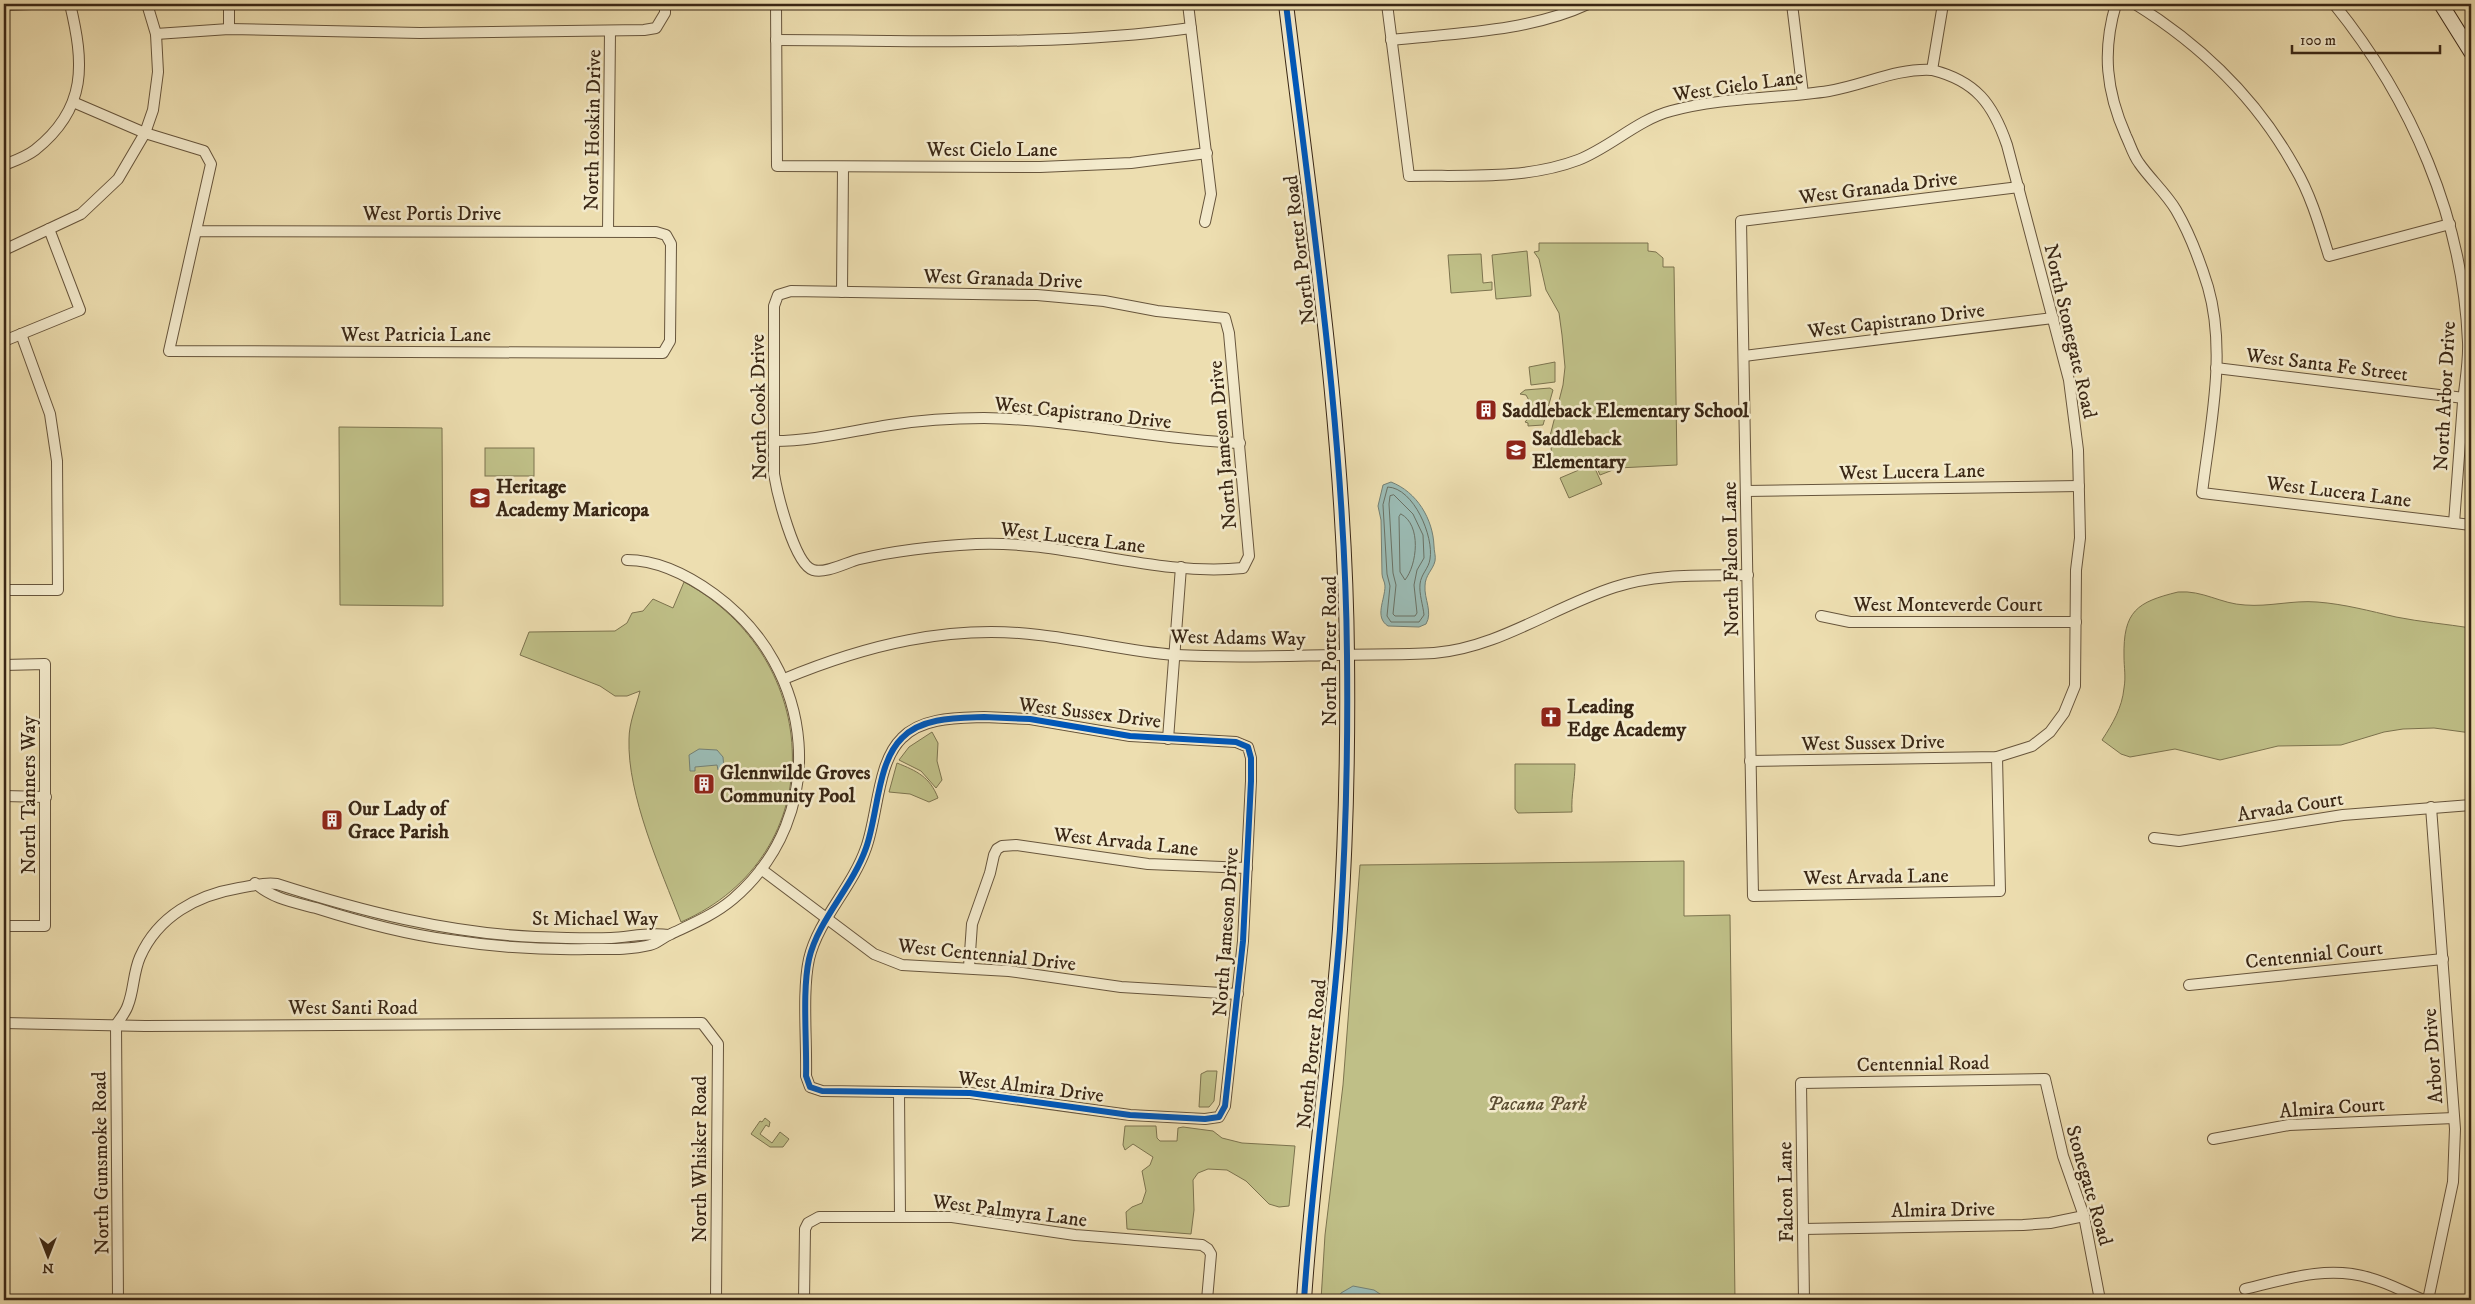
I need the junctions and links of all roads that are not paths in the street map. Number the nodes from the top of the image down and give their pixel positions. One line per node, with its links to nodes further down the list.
1 (32, 4): 17 (street)
2 (70, 4): 27 (street)
3 (147, 4): 21 (street)
4 (228, 4): 19 (street)
5 (665, 4): 20 (street)
6 (776, 4): 22 (street)
7 (1188, 4): 18 (street)
8 (1286, 4): 65 (street, North Porter Road)
9 (1387, 4): 23 (street)
10 (1588, 4): 23 (street)
11 (1792, 4): 26 (street)
12 (1943, 4): 25 (street)
13 (2116, 4): 48 (street)
14 (2135, 4): 35 (street)
15 (2334, 4): 35 (street, North Arbor Drive)
16 (2441, 4): 24 (street)
17 (4, 5)
18 (1191, 28): 22 (street); 29 (street)
19 (229, 29): 20 (street); 21 (street)
20 (610, 31): 37 (street, North Hoskin Drive)
21 (156, 34): 28 (street)
22 (776, 40): 31 (street, West Cielo Lane)
23 (1391, 40): 26 (street, West Cielo Lane)
24 (2471, 52)
25 (1932, 70): 26 (street, West Cielo Lane); 32 (street, North Stonegate Road)
26 (1803, 94)
27 (72, 102): 28 (street); 30 (street)
28 (145, 133): 36 (street); 38 (street)
29 (1207, 153): 31 (street, West Cielo Lane); 34 (street)
30 (4, 165)
31 (843, 167): 40 (street)
32 (2019, 187): 33 (street, West Granada Drive); 43 (street, North Stonegate Road)
33 (1742, 221): 47 (street, North Falcon Lane)
34 (1205, 222)
35 (2450, 224): 49 (street, North Arbor Drive)
36 (49, 229): 39 (street); 44 (street)
37 (608, 230): 38 (street, West Portis Drive); 46 (street, West Portis Drive)
38 (196, 231): 46 (street, West Patricia Lane)
39 (4, 250)
40 (842, 292): 41 (street, West Granada Drive); 42 (street, West Granada Drive)
41 (778, 295): 50 (street, North Cook Drive)
42 (1225, 318): 51 (street, North Jameson Drive)
43 (2053, 318): 47 (street, West Capistrano Drive); 52 (street, North Stonegate Road)
44 (21, 334): 45 (street); 61 (street)
45 (4, 341)
46 (663, 353)
47 (1744, 356): 53 (street, North Falcon Lane)
48 (2216, 368): 49 (street, West Santa Fe Street); 54 (street, West Lucera Lane)
49 (2464, 398): 54 (street, North Arbor Drive)
50 (774, 441): 51 (street, West Capistrano Drive); 59 (street, North Cook Drive)
51 (1240, 443): 58 (street, North Jameson Drive)
52 (2079, 486): 53 (street, West Lucera Lane); 63 (street, North Stonegate Road)
53 (1746, 491): 60 (street, North Falcon Lane)
54 (2454, 522): 55 (street, West Lucera Lane)
55 (2471, 525)
56 (627, 560): 67 (street)
57 (1181, 567): 58 (street, West Lucera Lane); 59 (street, West Lucera Lane); 64 (street)
58 (1243, 568)
59 (812, 570)
60 (1748, 575): 65 (street, West Adams Way); 71 (street, North Falcon Lane)
61 (4, 590)
62 (1821, 616): 63 (street, West Monteverde Court)
63 (2076, 622): 70 (street, North Stonegate Road)
64 (1175, 655): 65 (street, West Adams Way); 67 (street, West Adams Way); 68 (street)
65 (1347, 655): 103 (street, North Porter Road)
66 (4, 665): 73 (street, North Tanners Way)
67 (784, 679): 78 (street)
68 (1168, 739): 69 (street, West Sussex Drive); 80 (street, West Sussex Drive)
69 (1248, 747): 77 (street, North Jameson Drive)
70 (1997, 757): 71 (street, West Sussex Drive); 79 (street, West Arvada Lane)
71 (1750, 761): 79 (street, North Falcon Lane)
72 (4, 796): 73 (street)
73 (46, 796): 81 (street, North Tanners Way)
74 (2471, 805): 75 (street, Arvada Court)
75 (2431, 807): 76 (street, Arvada Court); 82 (street, Arbor Drive)
76 (2154, 838)
77 (1247, 868): 83 (street, West Arvada Lane); 85 (street, North Jameson Drive)
78 (761, 869): 80 (street, West Centennial Drive); 88 (street, St Michael Way)
79 (1753, 896)
80 (827, 918): 83 (street, West Centennial Drive); 91 (street, West Almira Drive)
81 (4, 926)
82 (2443, 959): 84 (street, Centennial Court); 93 (street, Arbor Drive)
83 (969, 967): 85 (street, West Centennial Drive)
84 (2189, 985)
85 (1238, 994): 92 (street, North Jameson Drive)
86 (4, 1023): 88 (street, West Santi Road)
87 (702, 1023): 88 (street, West Santi Road); 100 (street, North Whisker Road)
88 (116, 1025): 99 (street, North Gunsmoke Road)
89 (2045, 1079): 90 (street, Centennial Road); 95 (street, Stonegate Road)
90 (1801, 1083): 97 (street, Falcon Lane)
91 (899, 1092): 92 (street, West Almira Drive); 96 (street)
92 (1219, 1117)
93 (2454, 1118): 94 (street, Almira Court); 107 (street, Arbor Drive)
94 (2213, 1139)
95 (2084, 1216): 97 (street, Almira Drive); 105 (street, Stonegate Road)
96 (900, 1217): 101 (street, West Palmyra Lane); 102 (street, West Palmyra Lane)
97 (1803, 1229): 104 (street, Falcon Lane)
98 (2245, 1289): 106 (street)
99 (118, 1300)
100 (716, 1300)
101 (804, 1300)
102 (1208, 1300)
103 (1304, 1300)
104 (1804, 1300)
105 (2100, 1300)
106 (2424, 1300)
107 (2428, 1300)

